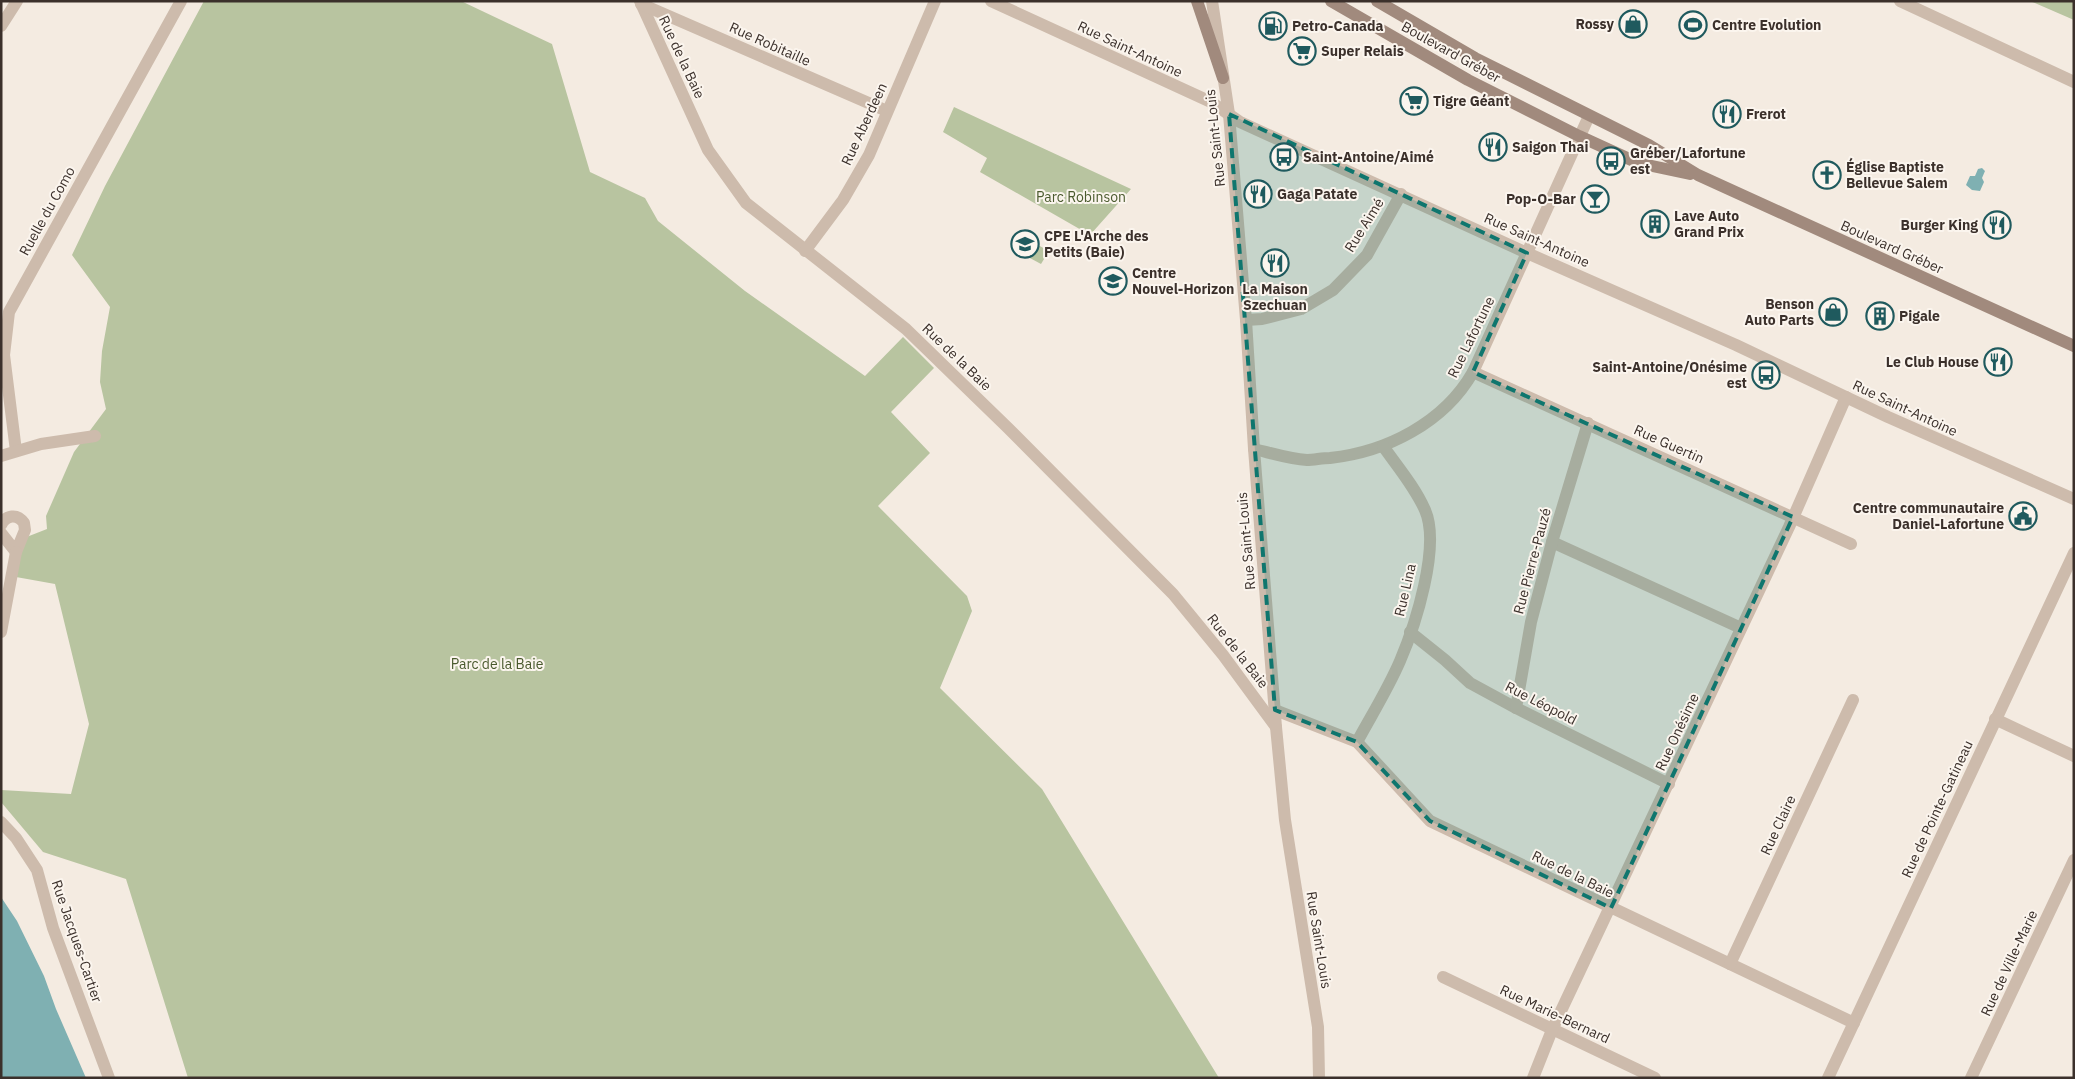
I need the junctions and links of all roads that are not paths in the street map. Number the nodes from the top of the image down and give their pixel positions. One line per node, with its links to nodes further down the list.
1 (17, 1): 11 (street)
2 (181, 1): 30 (street, Ruelle du Como)
3 (935, 1): 14 (street, Rue Aberdeen)
4 (991, 1): 15 (street, Rue Saint-Antoine)
5 (1197, 1): 12 (main road)
6 (1212, 1): 12 (street, Rue Saint-Louis)
7 (1331, 1): 17 (main road, Boulevard Gréber)
8 (1377, 1): 16 (main road, Boulevard Gréber)
9 (1900, 1): 13 (street)
10 (641, 2): 14 (street, Rue Robitaille); 20 (street, Rue de la Baie)
11 (1, 26)
12 (1223, 78): 15 (street, Rue Saint-Louis)
13 (2074, 82)
14 (887, 112): 20 (street, Rue Aberdeen)
15 (1229, 114): 19 (street, Rue Saint-Antoine); 22 (street, Rue Saint-Louis)
16 (1589, 116): 17 (street, Rue Lafortune); 18 (main road, Boulevard Gréber)
17 (1579, 136): 18 (main road, Boulevard Gréber); 21 (street, Rue Lafortune)
18 (1698, 175): 23 (main road, Boulevard Gréber)
19 (1401, 194): 21 (street, Rue Saint-Antoine); 22 (street, Rue Aimé)
20 (805, 250): 47 (street, Rue de la Baie)
21 (1527, 253): 24 (street, Rue Lafortune); 25 (street, Rue Saint-Antoine)
22 (1246, 320): 29 (street, Rue Saint-Louis)
23 (2074, 346)
24 (1473, 372): 26 (street, Rue Guertin); 28 (street, Rue Lafortune)
25 (1846, 397): 32 (street, Rue Saint-Antoine); 33 (street, Rue Onésime)
26 (1588, 423): 33 (street, Rue Guertin); 36 (street, Rue Pierre-Pauzé)
27 (95, 436): 30 (street)
28 (1383, 446): 29 (street, Rue Lafortune); 42 (street, Rue Lina)
29 (1254, 450): 45 (street, Rue Saint-Louis)
30 (16, 451): 31 (street)
31 (1, 456)
32 (2074, 499)
33 (1794, 517): 37 (street, Rue Guertin); 40 (street, Rue Onésime)
34 (1, 526): 38 (street)
35 (1, 532): 38 (street)
36 (1552, 542): 40 (street); 44 (street, Rue Pierre-Pauzé)
37 (1851, 544)
38 (16, 552): 41 (street)
39 (2074, 553): 46 (street, Rue de Pointe-Gatineau)
40 (1741, 628): 50 (street, Rue Onésime)
41 (1, 632)
42 (1410, 632): 44 (street, Rue Léopold); 48 (street, Rue Lina)
43 (1853, 700): 54 (street, Rue Claire)
44 (1516, 708): 50 (street, Rue Léopold)
45 (1275, 710): 47 (street, Rue Saint-Louis); 48 (street, Rue de la Baie)
46 (1995, 719): 49 (street); 56 (street, Rue de Pointe-Gatineau)
47 (1276, 727): 59 (street, Rue Saint-Louis)
48 (1357, 742): 53 (street, Rue de la Baie)
49 (2074, 756)
50 (1669, 784): 53 (street, Rue Onésime)
51 (1, 822): 58 (street, Rue Jacques-Cartier)
52 (2074, 860): 63 (street, Rue de Ville-Marie)
53 (1610, 908): 54 (street, Rue de la Baie); 57 (street, Rue Onésime)
54 (1730, 964): 56 (street, Rue de la Baie)
55 (1442, 977): 57 (street, Rue Marie-Bernard)
56 (1854, 1023): 62 (street, Rue de Pointe-Gatineau)
57 (1552, 1030): 60 (street, Rue Onésime); 61 (street, Rue Marie-Bernard)
58 (109, 1078)
59 (1319, 1078)
60 (1533, 1078)
61 (1654, 1078)
62 (1828, 1078)
63 (1971, 1078)

